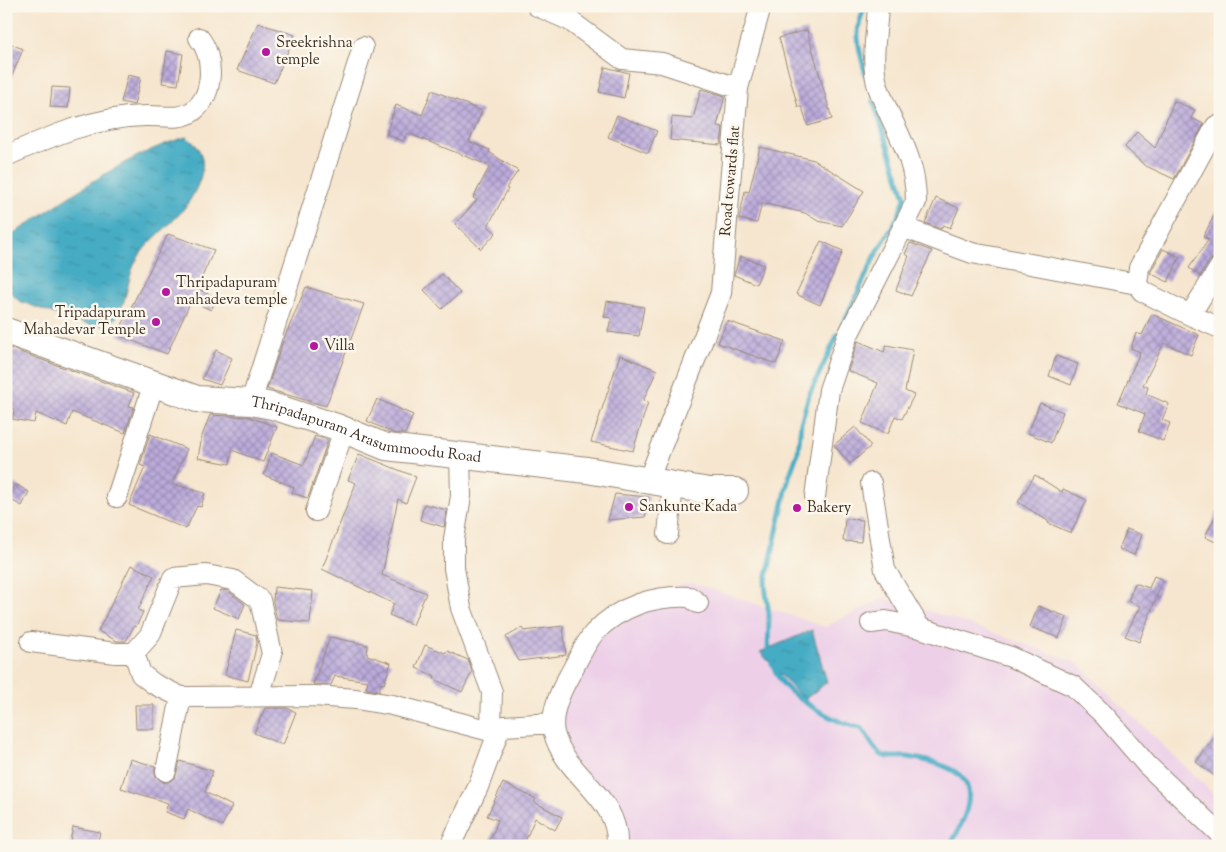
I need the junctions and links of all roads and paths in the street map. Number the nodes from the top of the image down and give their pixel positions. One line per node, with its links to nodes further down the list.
1 (537, 6): 6 (street)
2 (761, 6): 6 (street, Road towards flat)
3 (878, 6): 9 (street)
4 (199, 38): 8 (street)
5 (363, 47): 16 (street)
6 (738, 88): 19 (street, Road towards flat)
7 (1216, 126): 11 (street)
8 (6, 156)
9 (905, 228): 11 (street); 23 (street)
10 (1220, 267): 12 (street)
11 (1137, 284): 12 (street)
12 (1190, 315): 13 (street)
13 (1220, 328)
14 (6, 331): 15 (main road, Thripadapuram Arasummoodu Road)
15 (154, 383): 16 (main road, Thripadapuram Arasummoodu Road); 22 (street)
16 (251, 402): 17 (main road, Thripadapuram Arasummoodu Road)
17 (344, 430): 18 (main road, Thripadapuram Arasummoodu Road); 24 (street)
18 (460, 454): 19 (main road, Thripadapuram Arasummoodu Road); 34 (street)
19 (661, 483): 21 (main road, Thripadapuram Arasummoodu Road); 25 (street, Road towards flat)
20 (871, 483): 28 (street)
21 (735, 492)
22 (117, 497)
23 (815, 497)
24 (316, 511)
25 (668, 534)
26 (698, 603): 33 (street)
27 (871, 623): 28 (street)
28 (920, 628): 36 (street)
29 (31, 642): 30 (street)
30 (134, 653): 31 (street); 32 (street)
31 (260, 696): 32 (street); 34 (street)
32 (181, 697): 35 (street)
33 (553, 723): 34 (street); 38 (street)
34 (498, 733): 37 (street)
35 (166, 771)
36 (1220, 834)
37 (450, 846)
38 (617, 846)

